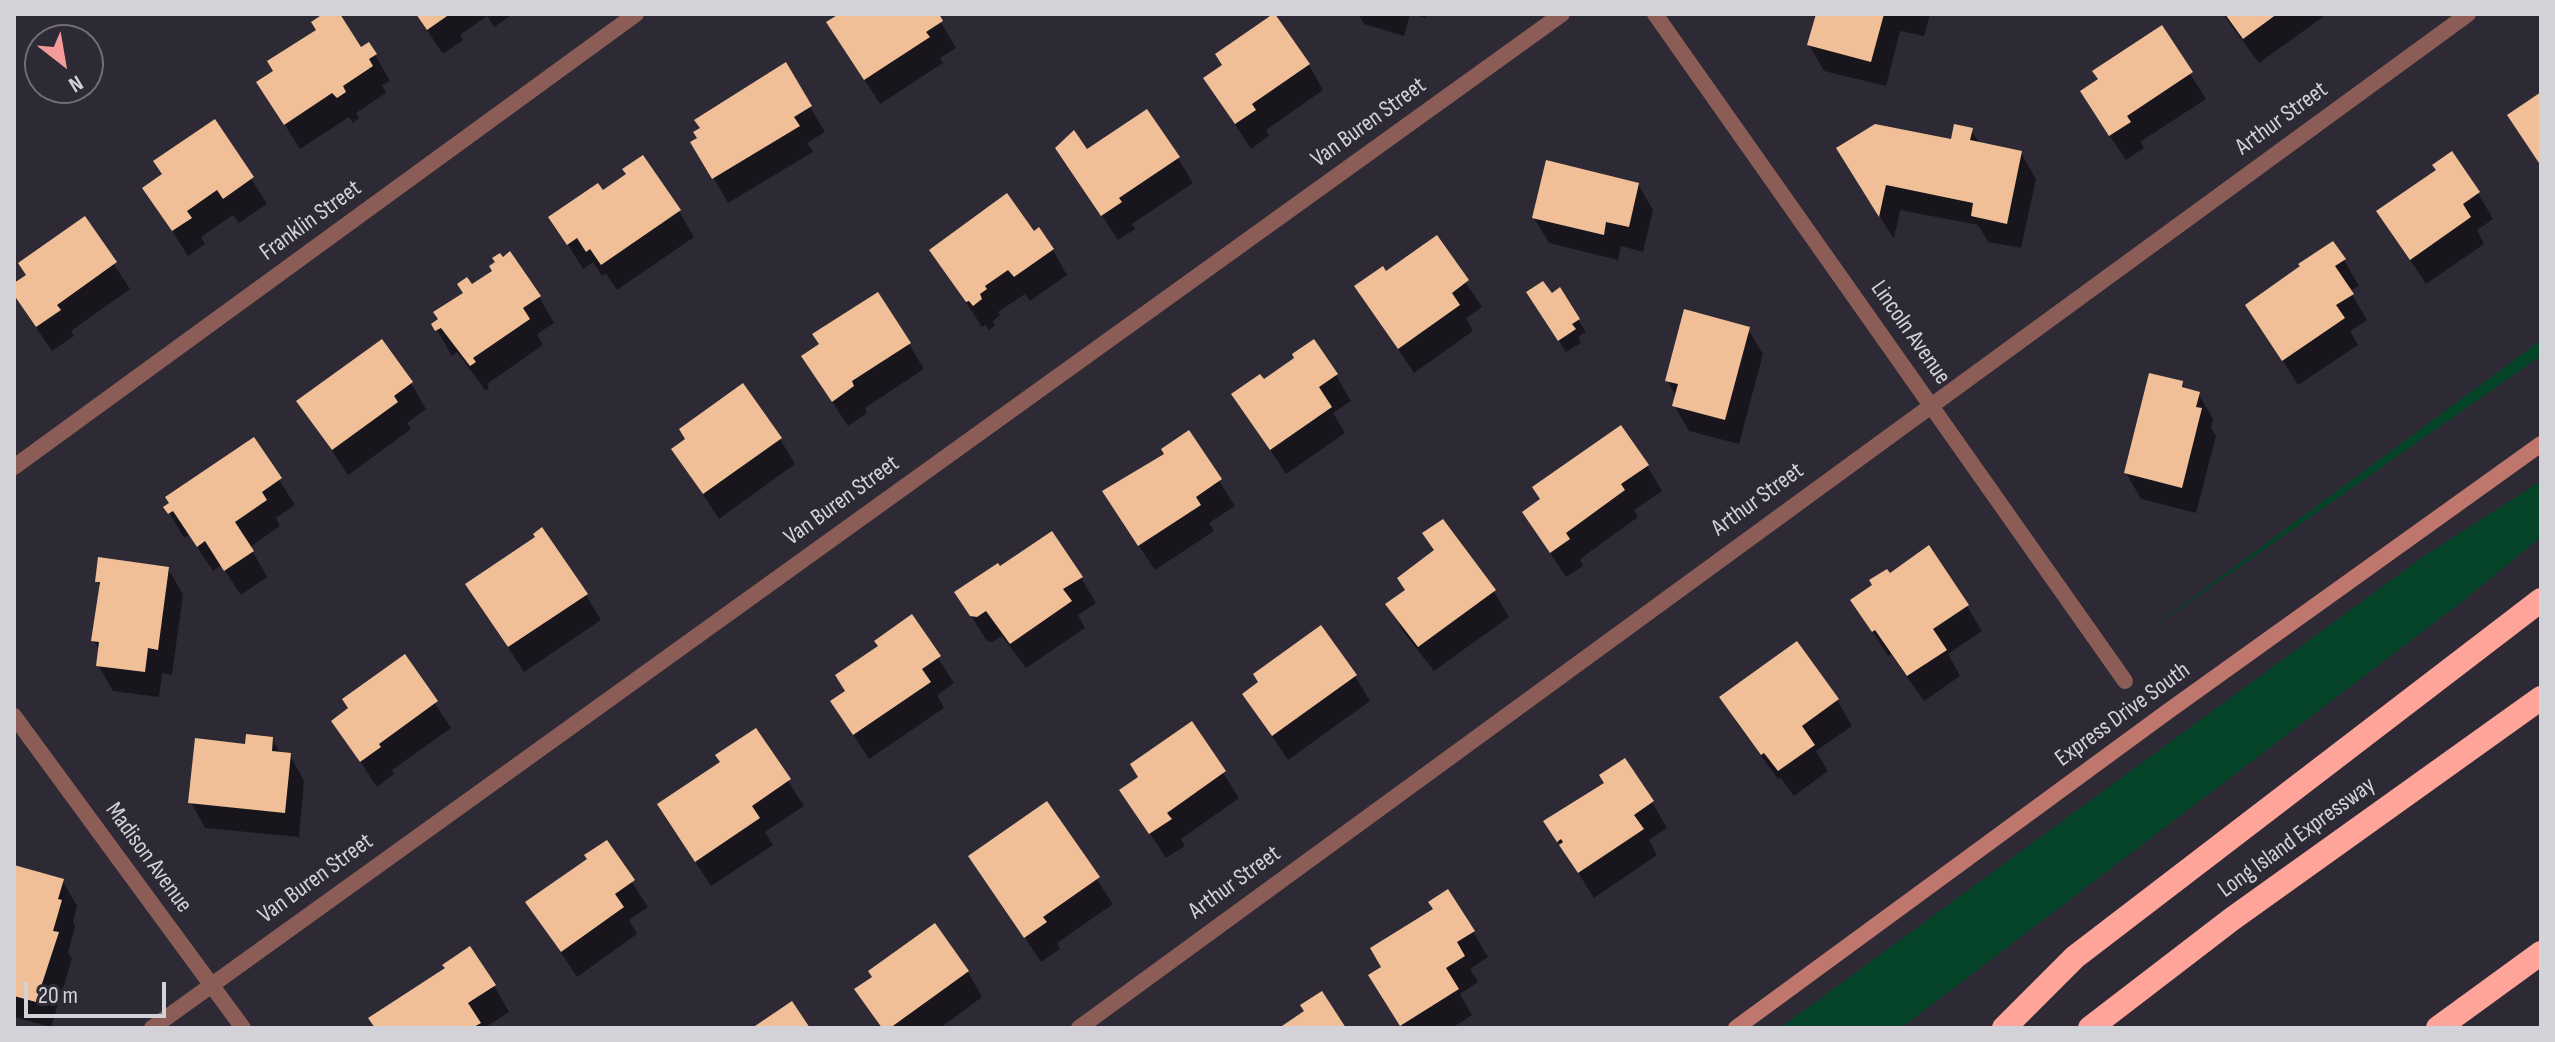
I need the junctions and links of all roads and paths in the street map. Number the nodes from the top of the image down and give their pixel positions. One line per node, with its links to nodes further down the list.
1 (636, 14): 7 (street, Franklin Street)
2 (1562, 14): 13 (street, Van Buren Street)
3 (1655, 14): 5 (street, Lincoln Avenue)
4 (2468, 14): 5 (street, Arthur Street)
5 (1930, 404): 9 (street, Lincoln Avenue); 16 (street, Arthur Street)
6 (2541, 444): 17 (main road, Express Drive South)
7 (14, 467)
8 (2541, 600): 18 (highway)
9 (2125, 681)
10 (2541, 698): 19 (highway, Long Island Expressway)
11 (14, 716): 13 (street, Madison Avenue)
12 (2541, 953): 20 (highway)
13 (211, 984): 14 (street, Van Buren Street); 15 (street, Madison Avenue)
14 (152, 1028)
15 (243, 1028)
16 (1079, 1028)
17 (1736, 1028)
18 (2004, 1028)
19 (2090, 1028)
20 (2438, 1028)

